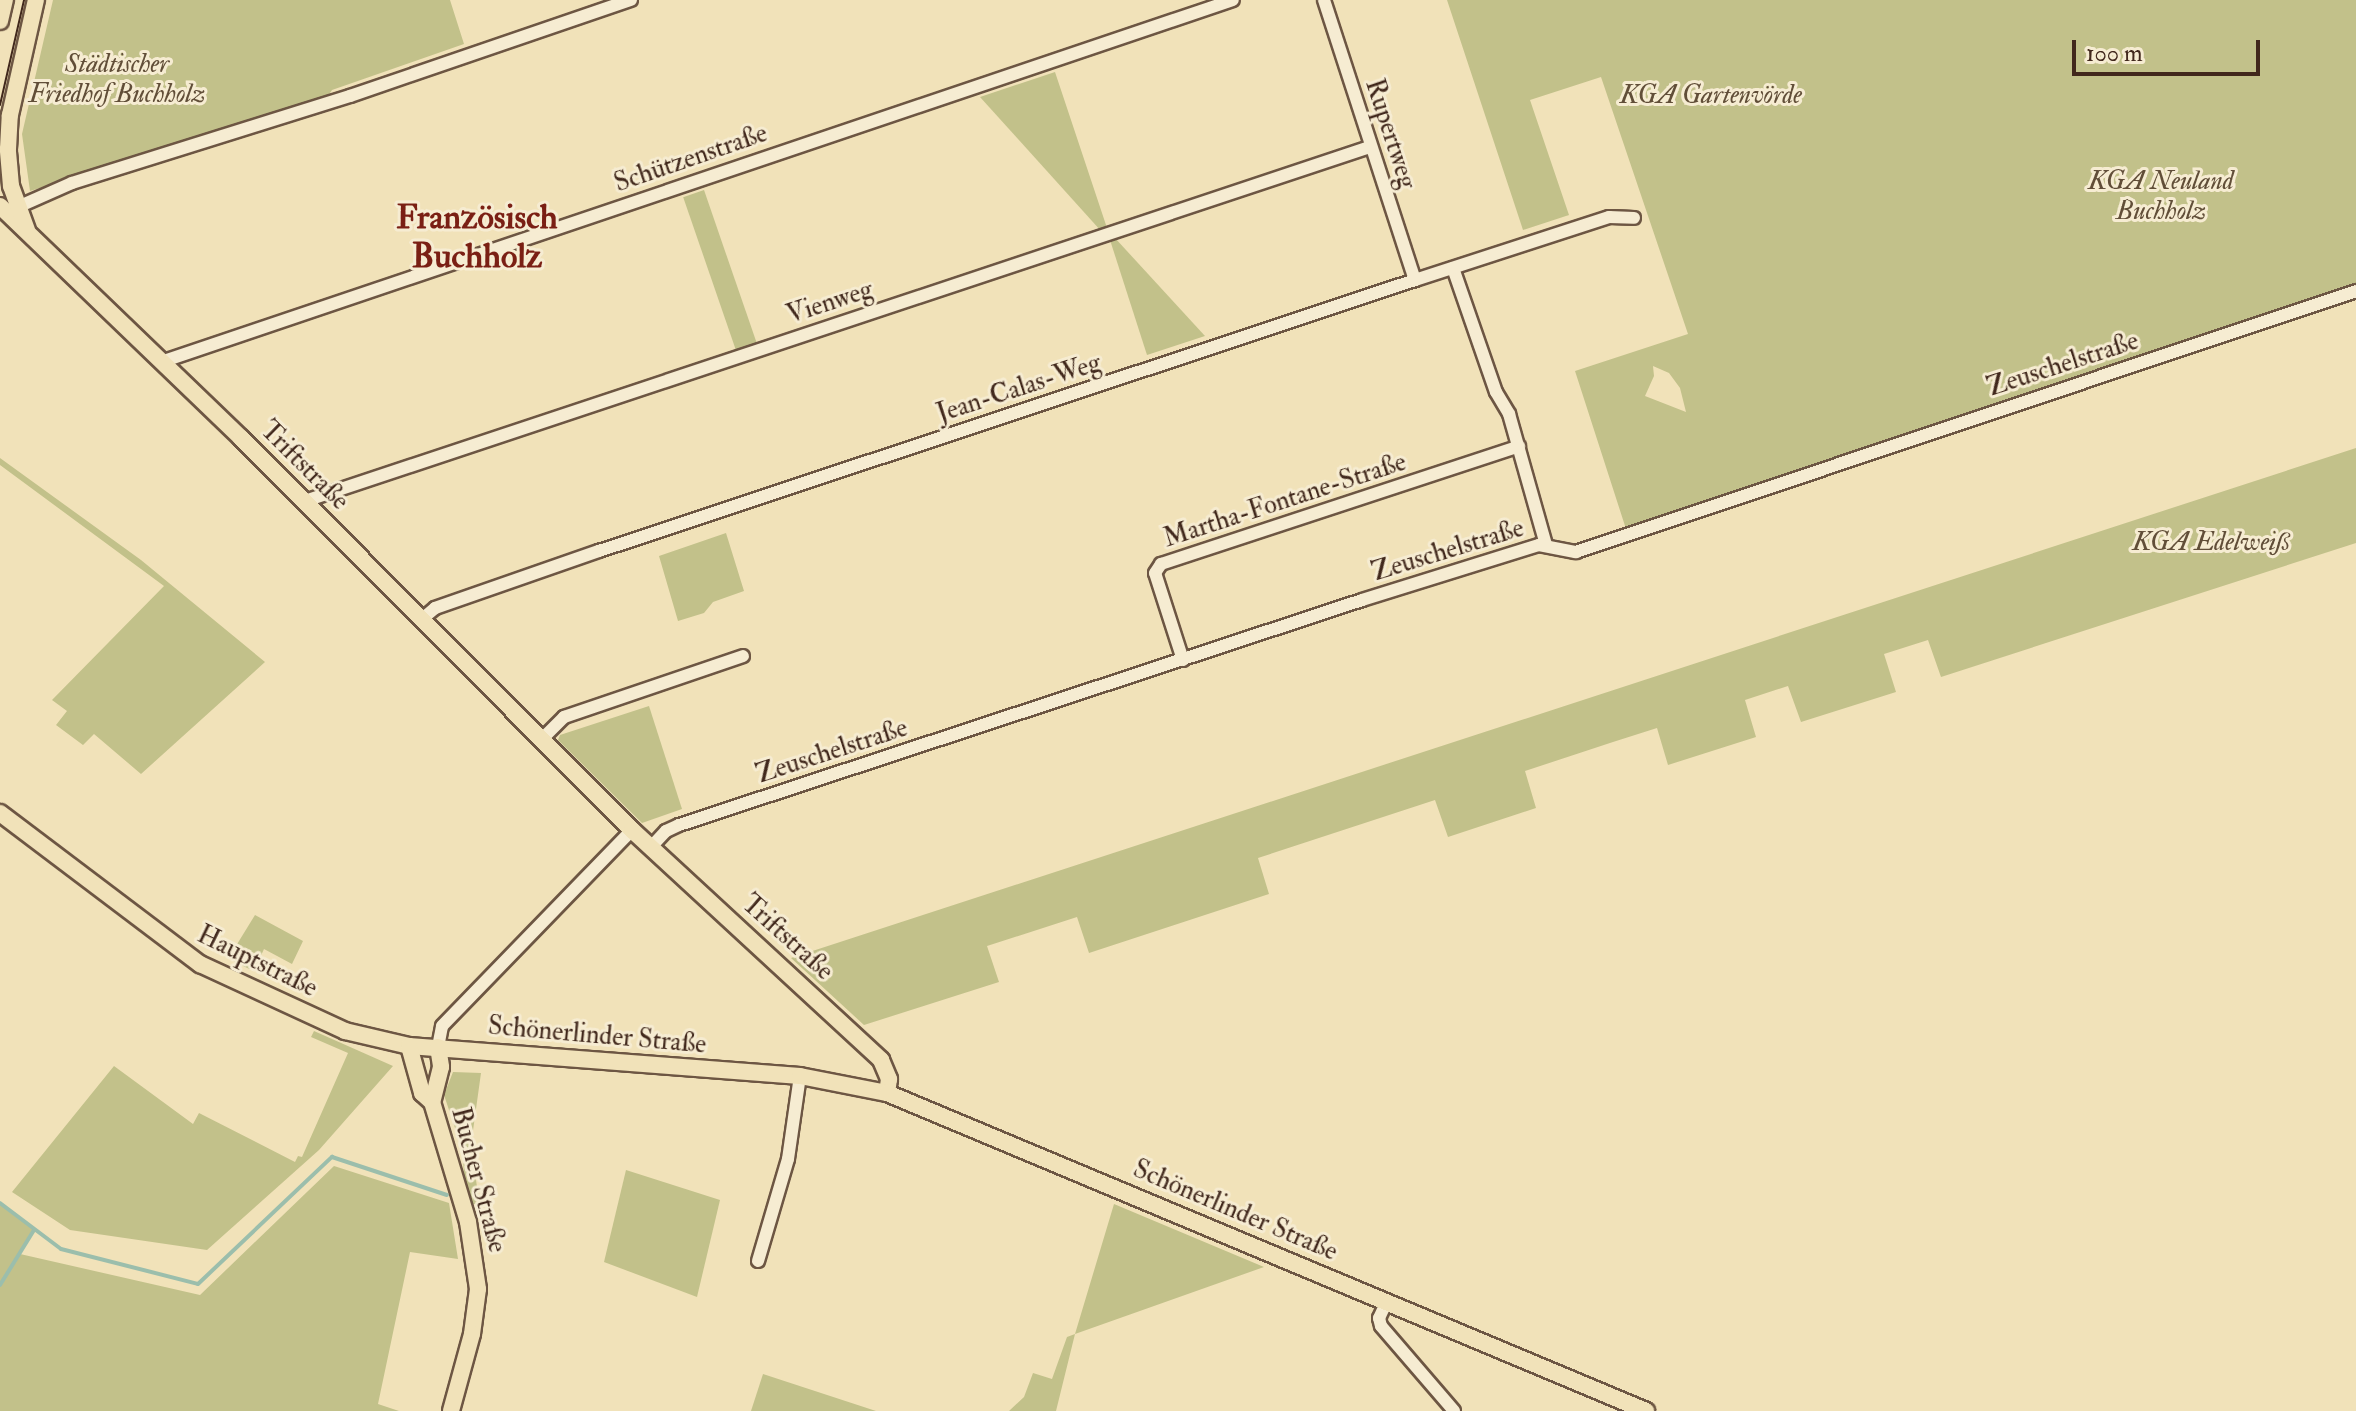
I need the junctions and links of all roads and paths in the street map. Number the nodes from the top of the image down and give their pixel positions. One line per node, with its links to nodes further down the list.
1 (5, 0): 6 (main road)
2 (36, 0): 8 (main road, Triftstraße)
3 (631, 0): 9 (street)
4 (1233, 0): 14 (street, Schützenstraße)
5 (1324, 0): 7 (street, Rupertweg)
6 (0, 21)
7 (1370, 147): 12 (street, Rupertweg); 16 (street, Vienweg)
8 (6, 181): 9 (main road, Triftstraße)
9 (8, 208): 14 (main road, Triftstraße)
10 (1634, 218): 11 (street, Jean-Calas-Weg)
11 (1453, 268): 12 (street, Jean-Calas-Weg); 15 (street)
12 (1415, 280): 18 (street, Jean-Calas-Weg)
13 (2356, 291): 17 (street, Zeuschelstraße)
14 (164, 361): 16 (main road, Triftstraße)
15 (1519, 446): 17 (street); 20 (street, Martha-Fontane-Straße)
16 (305, 501): 18 (main road, Triftstraße)
17 (1546, 545): 20 (street, Zeuschelstraße)
18 (422, 619): 21 (main road, Triftstraße)
19 (743, 656): 21 (street)
20 (1183, 660): 24 (street, Zeuschelstraße)
21 (541, 740): 23 (main road, Triftstraße)
22 (0, 813): 25 (main road, Hauptstraße)
23 (632, 830): 24 (main road, Triftstraße); 26 (street)
24 (651, 847): 28 (main road, Triftstraße)
25 (409, 1046): 26 (main road, Hauptstraße); 29 (main road, Bucher Straße)
26 (438, 1047): 27 (main road, Schönerlinder Straße); 29 (main road, Bucher Straße)
27 (800, 1076): 28 (main road, Schönerlinder Straße); 30 (street)
28 (887, 1093): 31 (main road, Schönerlinder Straße)
29 (432, 1102): 32 (main road, Bucher Straße)
30 (758, 1261)
31 (1387, 1301): 33 (street); 34 (main road, Schönerlinder Straße)
32 (451, 1411)
33 (1454, 1411)
34 (1646, 1411)

